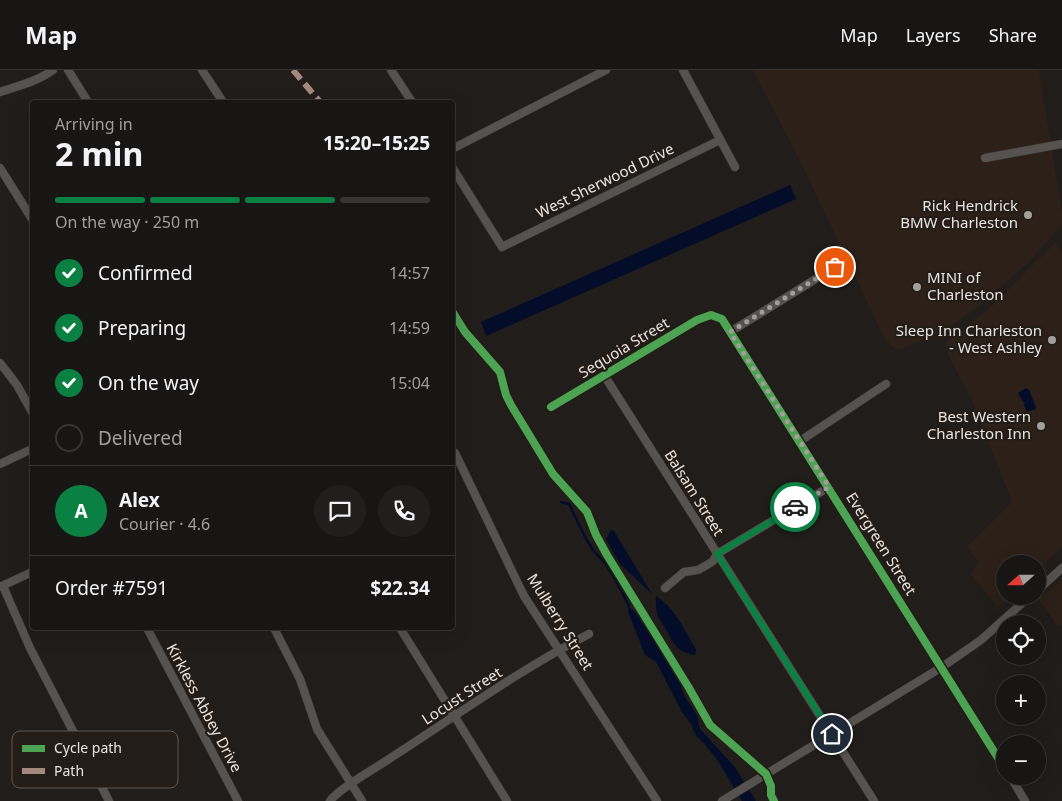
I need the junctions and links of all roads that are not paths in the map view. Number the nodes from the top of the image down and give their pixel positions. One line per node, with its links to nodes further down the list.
1 (53, 70): 7 (street)
2 (68, 70): 8 (street)
3 (202, 70): 9 (street)
4 (391, 70): 10 (street)
5 (606, 70): 13 (street)
6 (683, 70): 11 (street)
7 (0, 92)
8 (87, 100)
9 (222, 100)
10 (411, 100)
11 (720, 140): 15 (street); 17 (street, West Sherwood Drive)
12 (1062, 144): 14 (street)
13 (455, 146)
14 (985, 158)
15 (735, 167)
16 (0, 168): 18 (street)
17 (455, 172)
18 (30, 217)
19 (835, 267): 21 (street)
20 (712, 315): 21 (street, Evergreen Street); 23 (street, Sequoia Street)
21 (730, 332): 27 (street, Evergreen Street)
22 (0, 363): 26 (street)
23 (604, 376): 25 (street, Sequoia Street); 32 (street, Balsam Street)
24 (886, 384): 27 (street)
25 (551, 407)
26 (30, 408)
27 (800, 441): 31 (street, Evergreen Street)
28 (30, 450): 30 (street)
29 (455, 453): 43 (street, Mulberry Street)
30 (0, 464)
31 (829, 487): 32 (street); 44 (street, Evergreen Street)
32 (717, 554): 37 (street); 47 (street, Balsam Street)
33 (1062, 568): 35 (street)
34 (30, 573): 36 (street)
35 (1046, 583)
36 (1, 586): 46 (street)
37 (665, 588)
38 (1020, 605): 44 (street)
39 (148, 630): 53 (street, Kirkless Abbey Drive)
40 (275, 630): 49 (street)
41 (401, 630): 45 (street)
42 (589, 634): 43 (street, Locust Street)
43 (560, 649): 45 (street, Locust Street); 57 (street, Mulberry Street)
44 (942, 667): 47 (street); 48 (street, Evergreen Street)
45 (454, 717): 49 (street, Locust Street); 56 (street)
46 (73, 731)
47 (832, 734): 58 (street); 59 (street, Balsam Street)
48 (996, 754)
49 (351, 784): 54 (street, Locust Street); 55 (street)
50 (1015, 785): 60 (street)
51 (102, 788): 52 (street)
52 (109, 801)
53 (238, 801)
54 (330, 801)
55 (362, 801)
56 (507, 801)
57 (657, 801)
58 (722, 801)
59 (874, 801)
60 (1025, 801)

